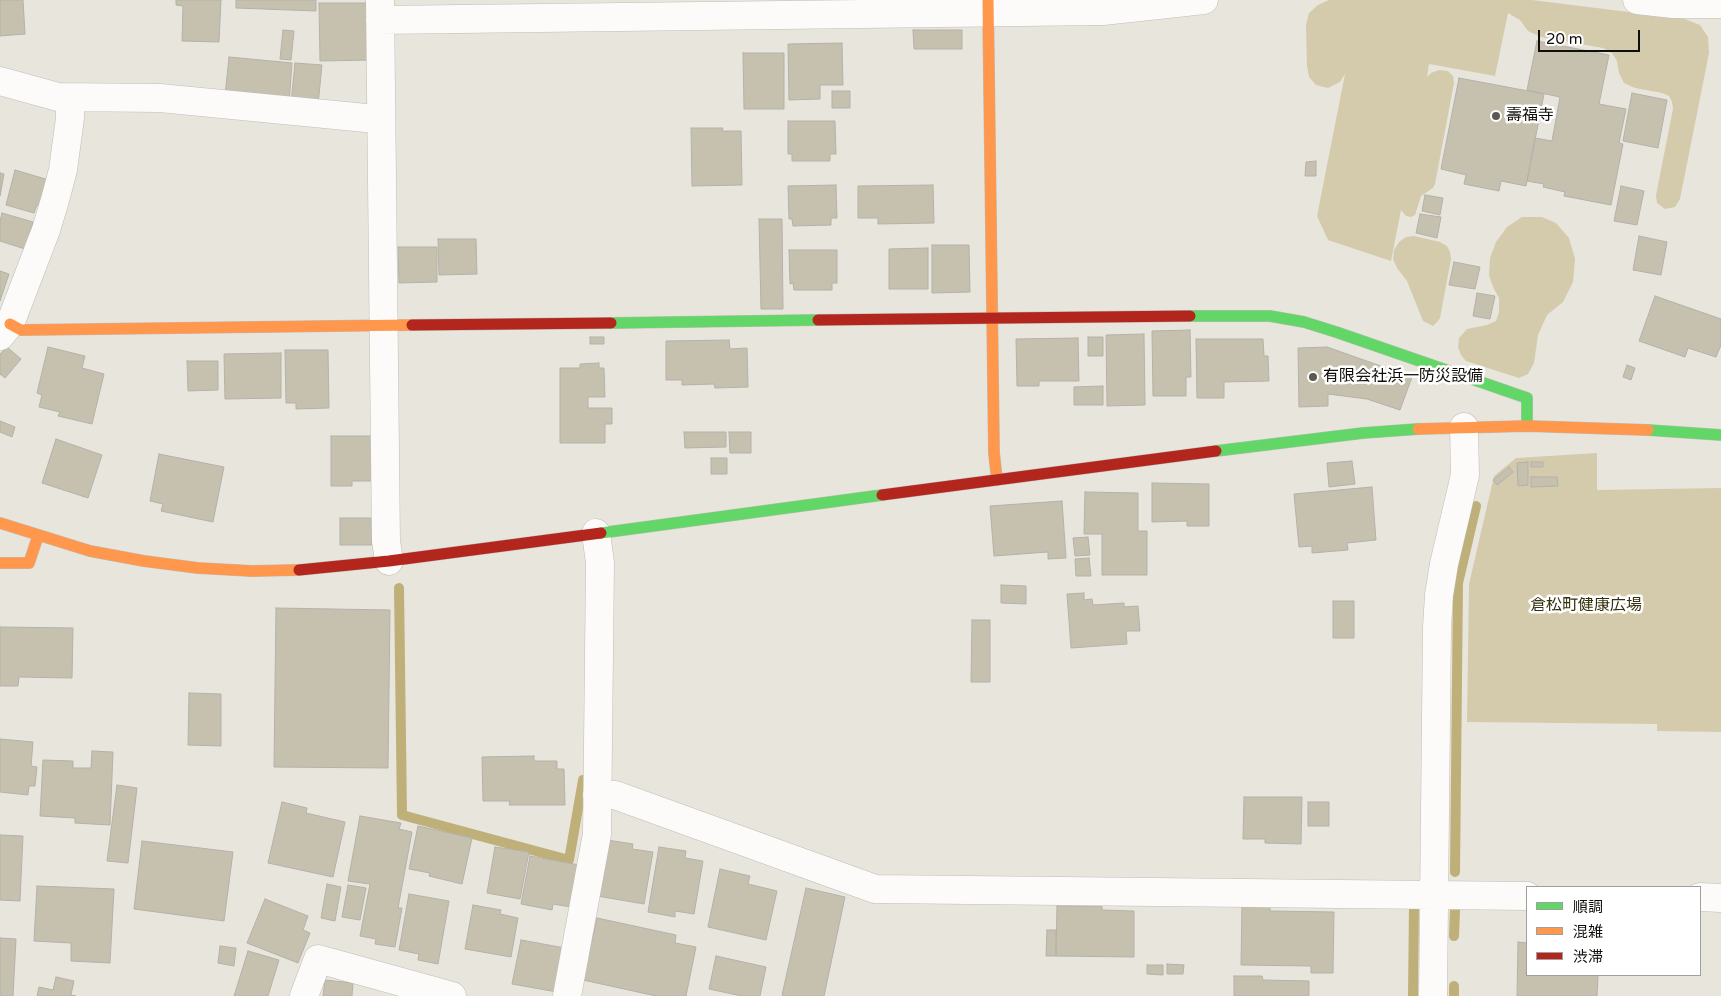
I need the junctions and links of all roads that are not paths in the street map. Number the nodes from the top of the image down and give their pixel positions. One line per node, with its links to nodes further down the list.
1 (1204, 0): 4 (street)
2 (1637, 0): 3 (street)
3 (1711, 3)
4 (988, 6): 5 (street); 9 (street)
5 (380, 10): 8 (street)
6 (0, 81): 7 (street)
7 (70, 98): 8 (street); 11 (street)
8 (381, 118): 10 (street)
9 (992, 318): 10 (street); 12 (street); 15 (street)
10 (384, 325): 11 (street); 19 (street)
11 (5, 330)
12 (1527, 426): 13 (street); 14 (street)
13 (1464, 427): 15 (street); 22 (street)
14 (1721, 435)
15 (997, 480): 17 (street)
16 (0, 523): 18 (street)
17 (596, 533): 19 (street); 21 (street)
18 (38, 536): 19 (street); 20 (street)
19 (389, 561)
20 (0, 563)
21 (597, 795): 22 (street); 28 (street)
22 (1434, 895): 23 (street); 29 (street)
23 (1526, 896)
24 (1701, 897): 25 (street)
25 (1721, 898)
26 (304, 996): 27 (street)
27 (452, 996)
28 (567, 996)
29 (1433, 996)

